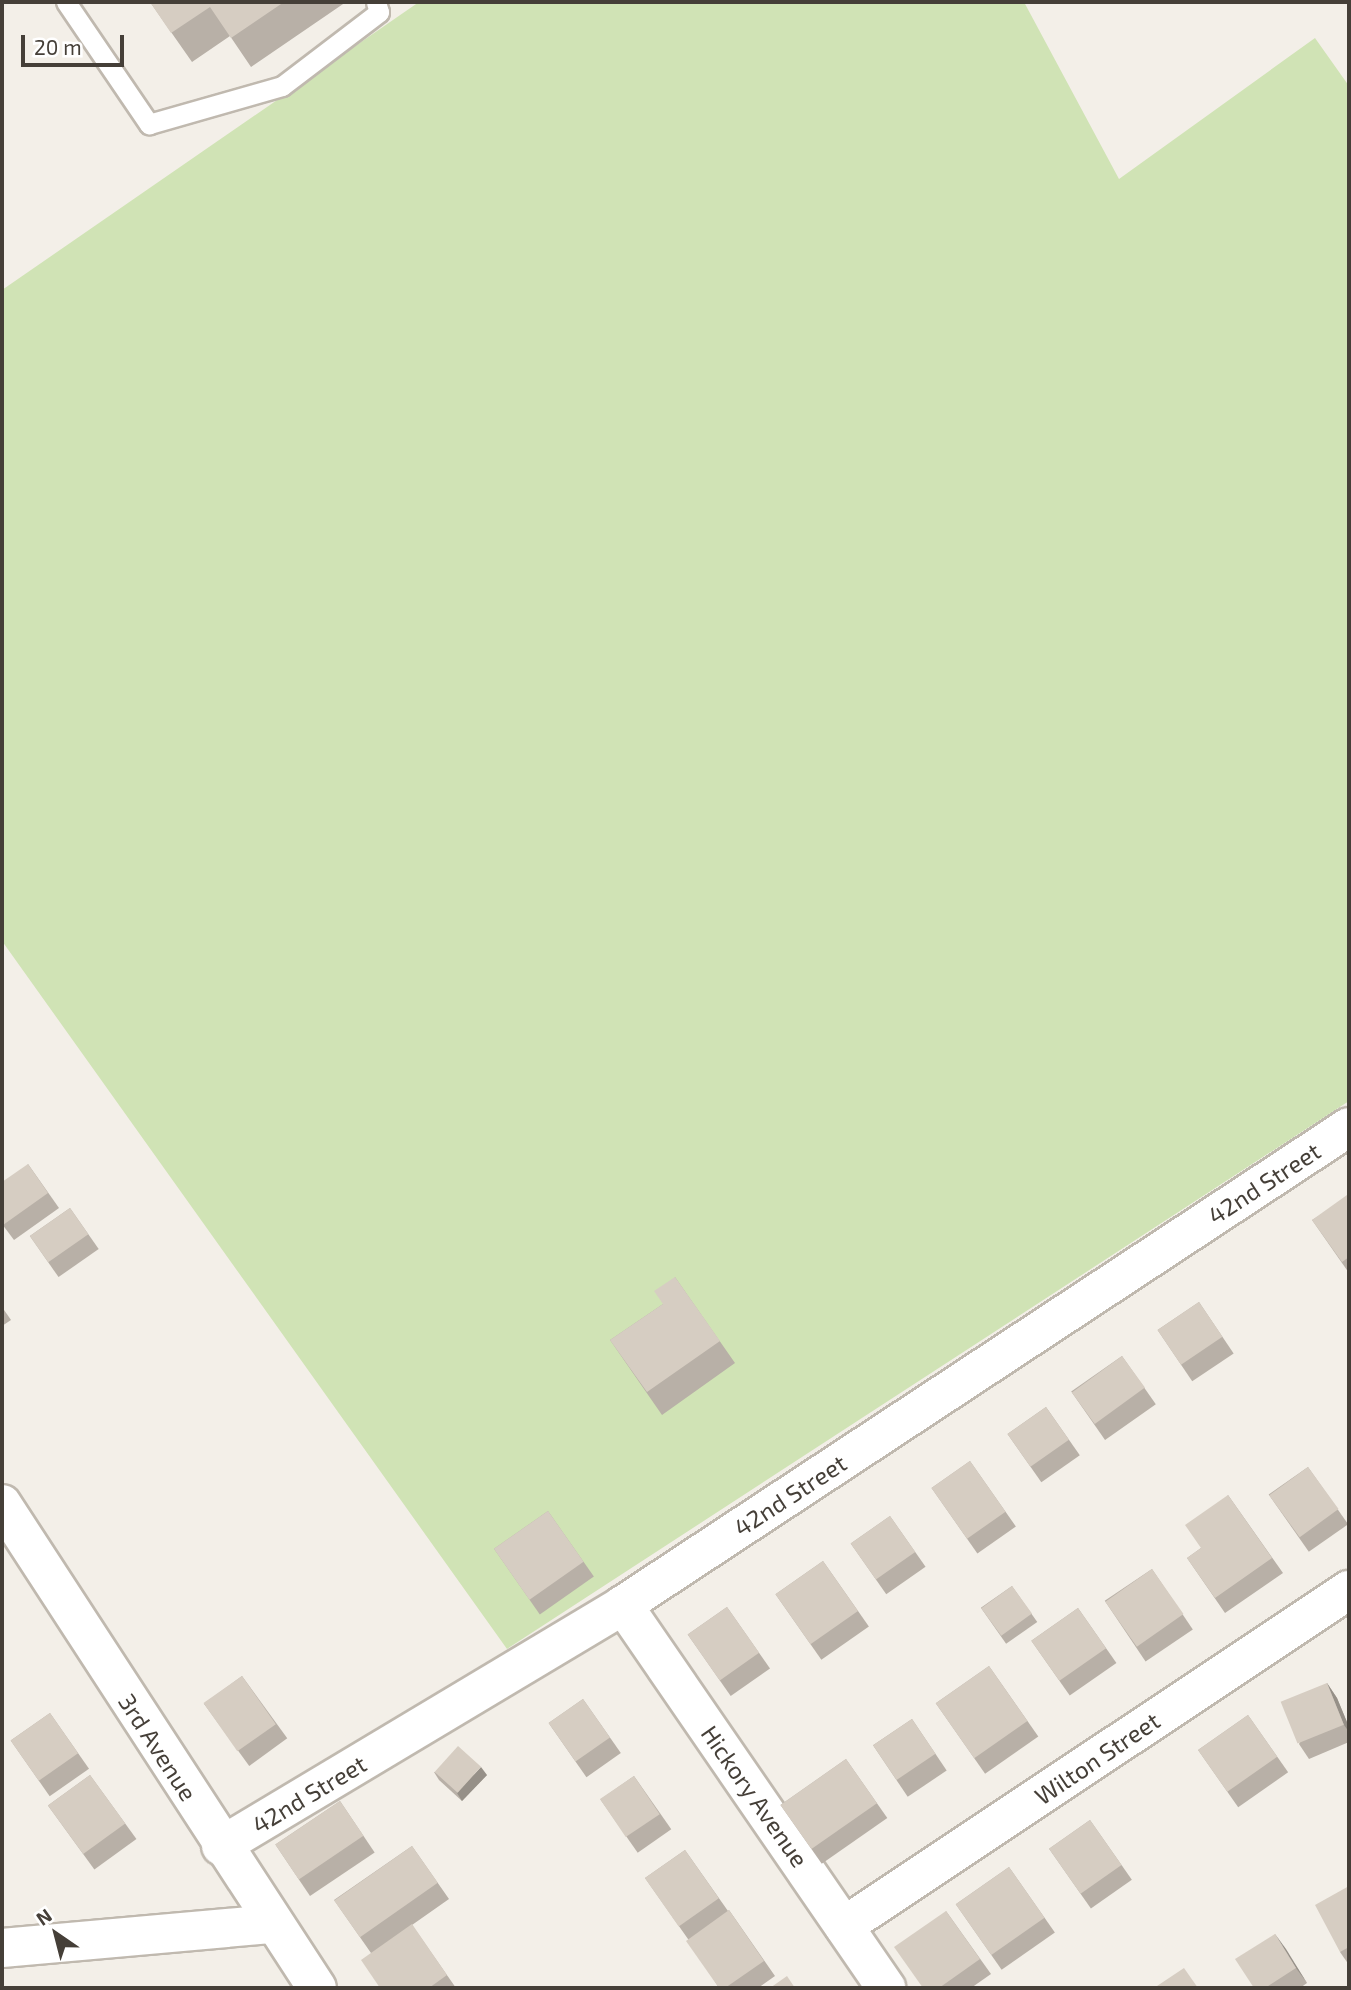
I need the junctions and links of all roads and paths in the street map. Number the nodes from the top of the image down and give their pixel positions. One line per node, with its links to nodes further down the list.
1 (66, 2): 2 (lane)
2 (376, 2)
3 (1349, 1127): 6 (street, 42nd Street)
4 (2, 1504): 7 (street, 3rd Avenue)
5 (1349, 1590): 9 (street, Wilton Street)
6 (623, 1605): 7 (street, 42nd Street); 9 (street, Hickory Avenue)
7 (221, 1846): 8 (street, 3rd Avenue)
8 (273, 1924): 10 (street); 11 (street, 3rd Avenue)
9 (844, 1926): 12 (street, Hickory Avenue)
10 (2, 1948)
11 (317, 1988)
12 (886, 1988)

